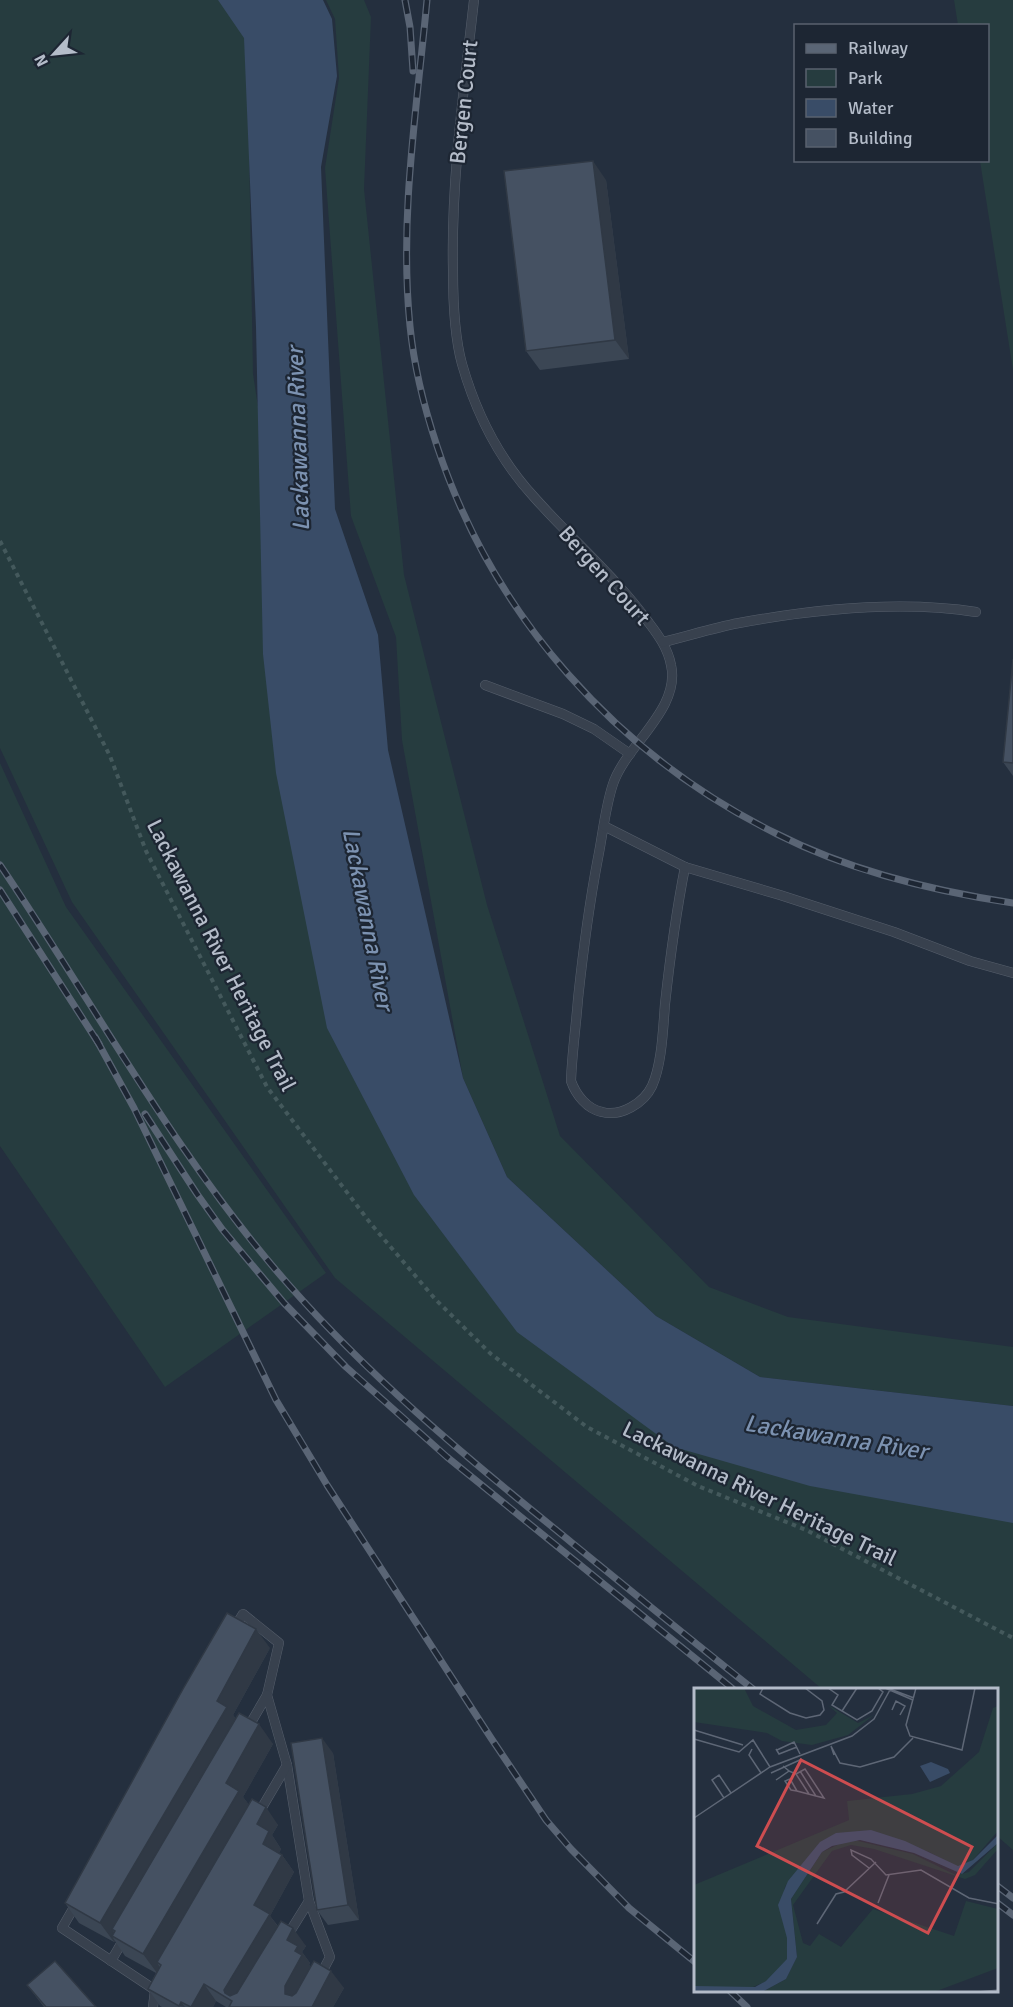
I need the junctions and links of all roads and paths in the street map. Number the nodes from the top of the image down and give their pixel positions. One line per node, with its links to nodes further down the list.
1 (474, 0): 4 (lane, Bergen Court)
2 (0, 541): 11 (path, Lackawanna River Heritage Trail)
3 (976, 612): 4 (lane)
4 (663, 642): 6 (lane, Bergen Court)
5 (484, 685): 6 (lane)
6 (630, 754): 7 (lane, Bergen Court)
7 (603, 826): 8 (lane); 8 (lane, Bergen Court)
8 (685, 867): 9 (lane)
9 (1013, 974)
10 (231, 1634): 12 (lane)
11 (1013, 1638)
12 (267, 1695): 13 (lane); 14 (lane)
13 (243, 1736)
14 (287, 1765): 15 (lane); 17 (lane)
15 (251, 1827)
16 (80, 1898): 20 (lane)
17 (309, 1901): 19 (lane); 22 (lane)
18 (129, 1930): 20 (lane)
19 (279, 1949)
20 (111, 1961): 23 (lane)
21 (161, 1980): 23 (lane)
22 (314, 1987)
23 (155, 1990): 24 (lane)
24 (153, 2007)

